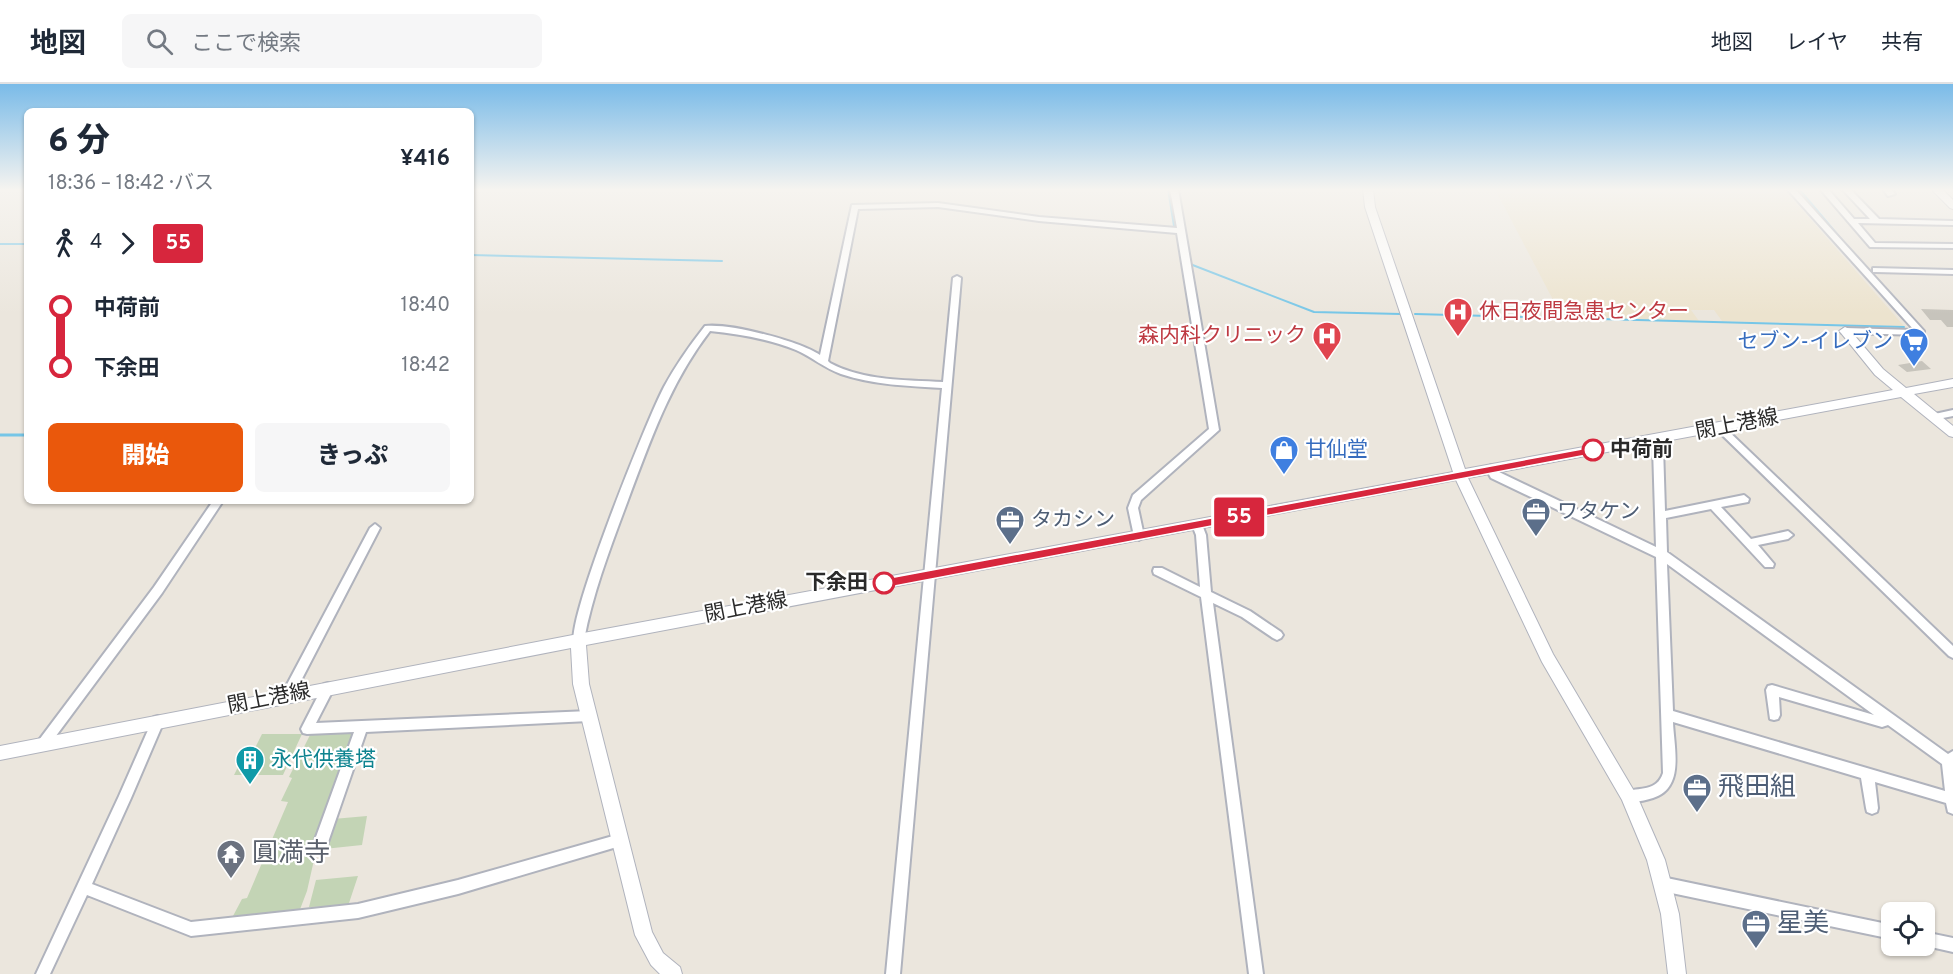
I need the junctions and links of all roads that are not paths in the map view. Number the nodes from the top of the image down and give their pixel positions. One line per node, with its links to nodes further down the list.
1 (850, 231): 12 (street)
2 (1176, 231): 3 (street)
3 (1181, 231): 30 (street)
4 (1378, 231): 22 (main road)
5 (1828, 231): 11 (street)
6 (1860, 231): 7 (street)
7 (1953, 246)
8 (1876, 270): 9 (street)
9 (1953, 272)
10 (957, 278): 14 (street)
11 (1845, 331): 15 (main road)
12 (823, 362): 14 (street); 38 (street)
13 (1953, 383): 15 (main road, 閖上港線)
14 (946, 385): 35 (street)
15 (1904, 393): 17 (main road); 18 (main road, 閖上港線)
16 (1953, 413): 17 (street)
17 (1933, 417): 19 (main road)
18 (1720, 428): 20 (main road, 閖上港線); 39 (street)
19 (1953, 433)
20 (1653, 440): 21 (main road, 閖上港線); 26 (street)
21 (1491, 469): 22 (main road, 閖上港線); 32 (street)
22 (1461, 475): 27 (main road, 閖上港線); 52 (main road)
23 (1744, 499): 25 (street)
24 (216, 504): 48 (street)
25 (1713, 505): 26 (street); 31 (street)
26 (1662, 515): 32 (street)
27 (1197, 525): 30 (main road, 閖上港線); 36 (street)
28 (375, 528): 41 (street)
29 (1788, 535): 31 (street)
30 (1139, 536): 35 (main road, 閖上港線)
31 (1749, 543): 33 (street)
32 (1663, 555): 42 (street); 45 (street)
33 (1768, 564)
34 (1158, 571): 36 (street)
35 (929, 575): 38 (main road, 閖上港線); 64 (street)
36 (1206, 594): 37 (street); 65 (street)
37 (1277, 635)
38 (578, 640): 40 (main road, 閖上港線); 44 (main road)
39 (1953, 653)
40 (328, 688): 41 (main road, 閖上港線); 47 (street)
41 (286, 696): 46 (main road, 閖上港線)
42 (1669, 715): 51 (street); 52 (street)
43 (1774, 715): 45 (street)
44 (590, 716): 47 (street); 55 (main road)
45 (1888, 718): 50 (street)
46 (158, 721): 48 (main road, 閖上港線); 58 (street)
47 (362, 726): 56 (street)
48 (43, 744): 49 (main road, 閖上港線)
49 (0, 753)
50 (1951, 759): 53 (street)
51 (1867, 773): 53 (street); 54 (street)
52 (1629, 796): 57 (main road)
53 (1952, 803)
54 (1872, 808)
55 (620, 840): 58 (street); 63 (main road)
56 (319, 848)
57 (1662, 884): 59 (street); 66 (main road)
58 (84, 887): 62 (street)
59 (1881, 930)
60 (1935, 941): 61 (street)
61 (1953, 945)
62 (43, 974)
63 (673, 974)
64 (892, 974)
65 (1256, 974)
66 (1677, 974)

